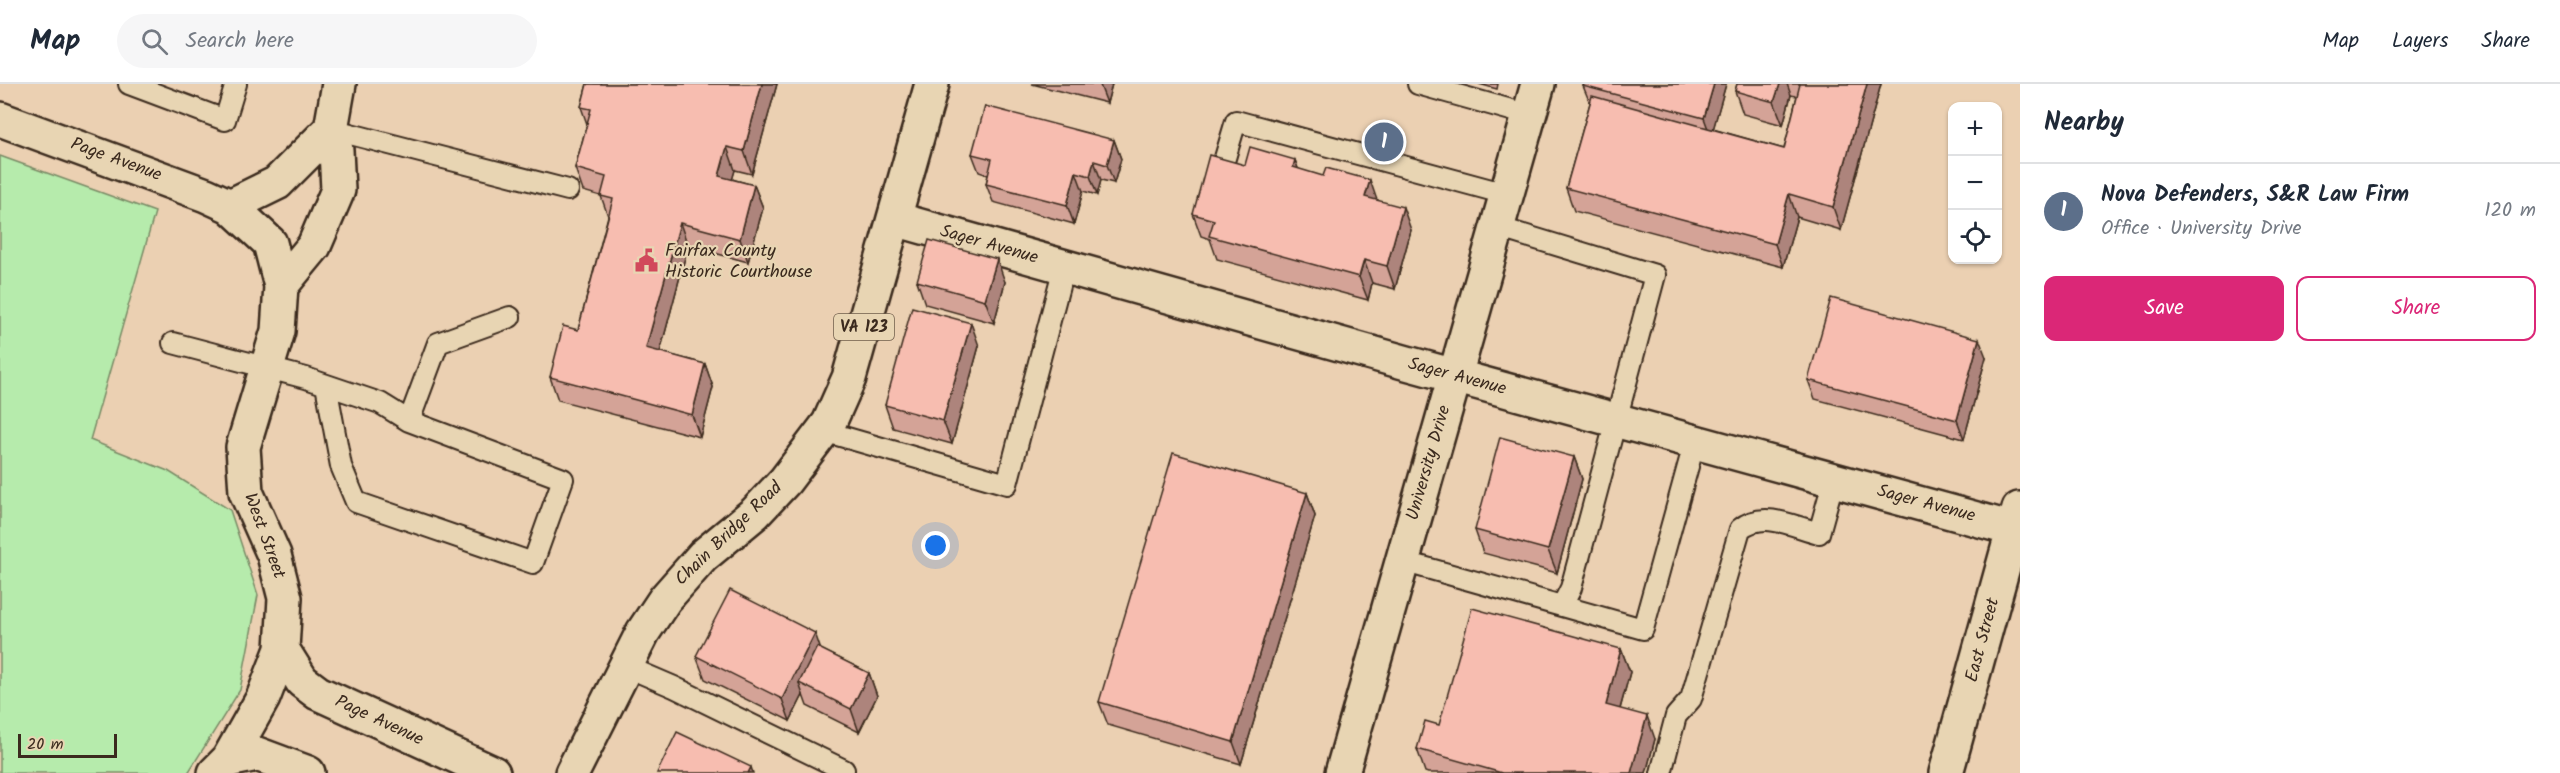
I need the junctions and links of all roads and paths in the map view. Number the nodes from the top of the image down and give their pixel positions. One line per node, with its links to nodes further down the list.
1 (129, 84): 2 (lane)
2 (236, 84)
3 (339, 84): 9 (street)
4 (932, 84): 14 (street, Chain Bridge Road / VA 123)
5 (1418, 84): 7 (lane)
6 (1538, 84): 7 (street, University Drive)
7 (1529, 115): 12 (street, University Drive)
8 (0, 118): 13 (street, Page Avenue)
9 (331, 129): 11 (lane); 13 (street); 17 (street)
10 (1222, 168): 12 (lane)
11 (568, 190)
12 (1506, 194): 15 (street, University Drive)
13 (230, 206): 17 (street, West Street)
14 (895, 219): 16 (street, Sager Avenue); 25 (street, Chain Bridge Road / VA 123)
15 (1497, 226): 21 (street, University Drive); 23 (lane)
16 (1064, 267): 21 (street, Sager Avenue); 25 (lane)
17 (281, 286): 20 (street, West Street)
18 (510, 317): 24 (lane)
19 (173, 342): 20 (lane)
20 (267, 368): 22 (lane); 31 (street, West Street)
21 (1454, 376): 23 (street, Sager Avenue); 29 (street, University Drive)
22 (326, 385): 24 (lane); 24 (lane)
23 (1617, 420): 26 (street, Sager Avenue); 30 (lane)
24 (409, 422)
25 (823, 431): 32 (street, Chain Bridge Road / VA 123)
26 (1695, 441): 27 (street, Sager Avenue); 30 (lane)
27 (1834, 479): 28 (street, Sager Avenue); 39 (lane)
28 (2018, 522): 40 (street, East Street)
29 (1402, 561): 30 (lane); 38 (street, University Drive)
30 (1562, 606)
31 (282, 649): 33 (street, West Street); 36 (street, Page Avenue)
32 (625, 666): 34 (lane); 37 (street, Chain Bridge Road / VA 123)
33 (222, 766): 35 (street)
34 (844, 770)
35 (308, 773)
36 (493, 773)
37 (572, 773)
38 (1342, 773)
39 (1661, 773)
40 (1946, 773)

